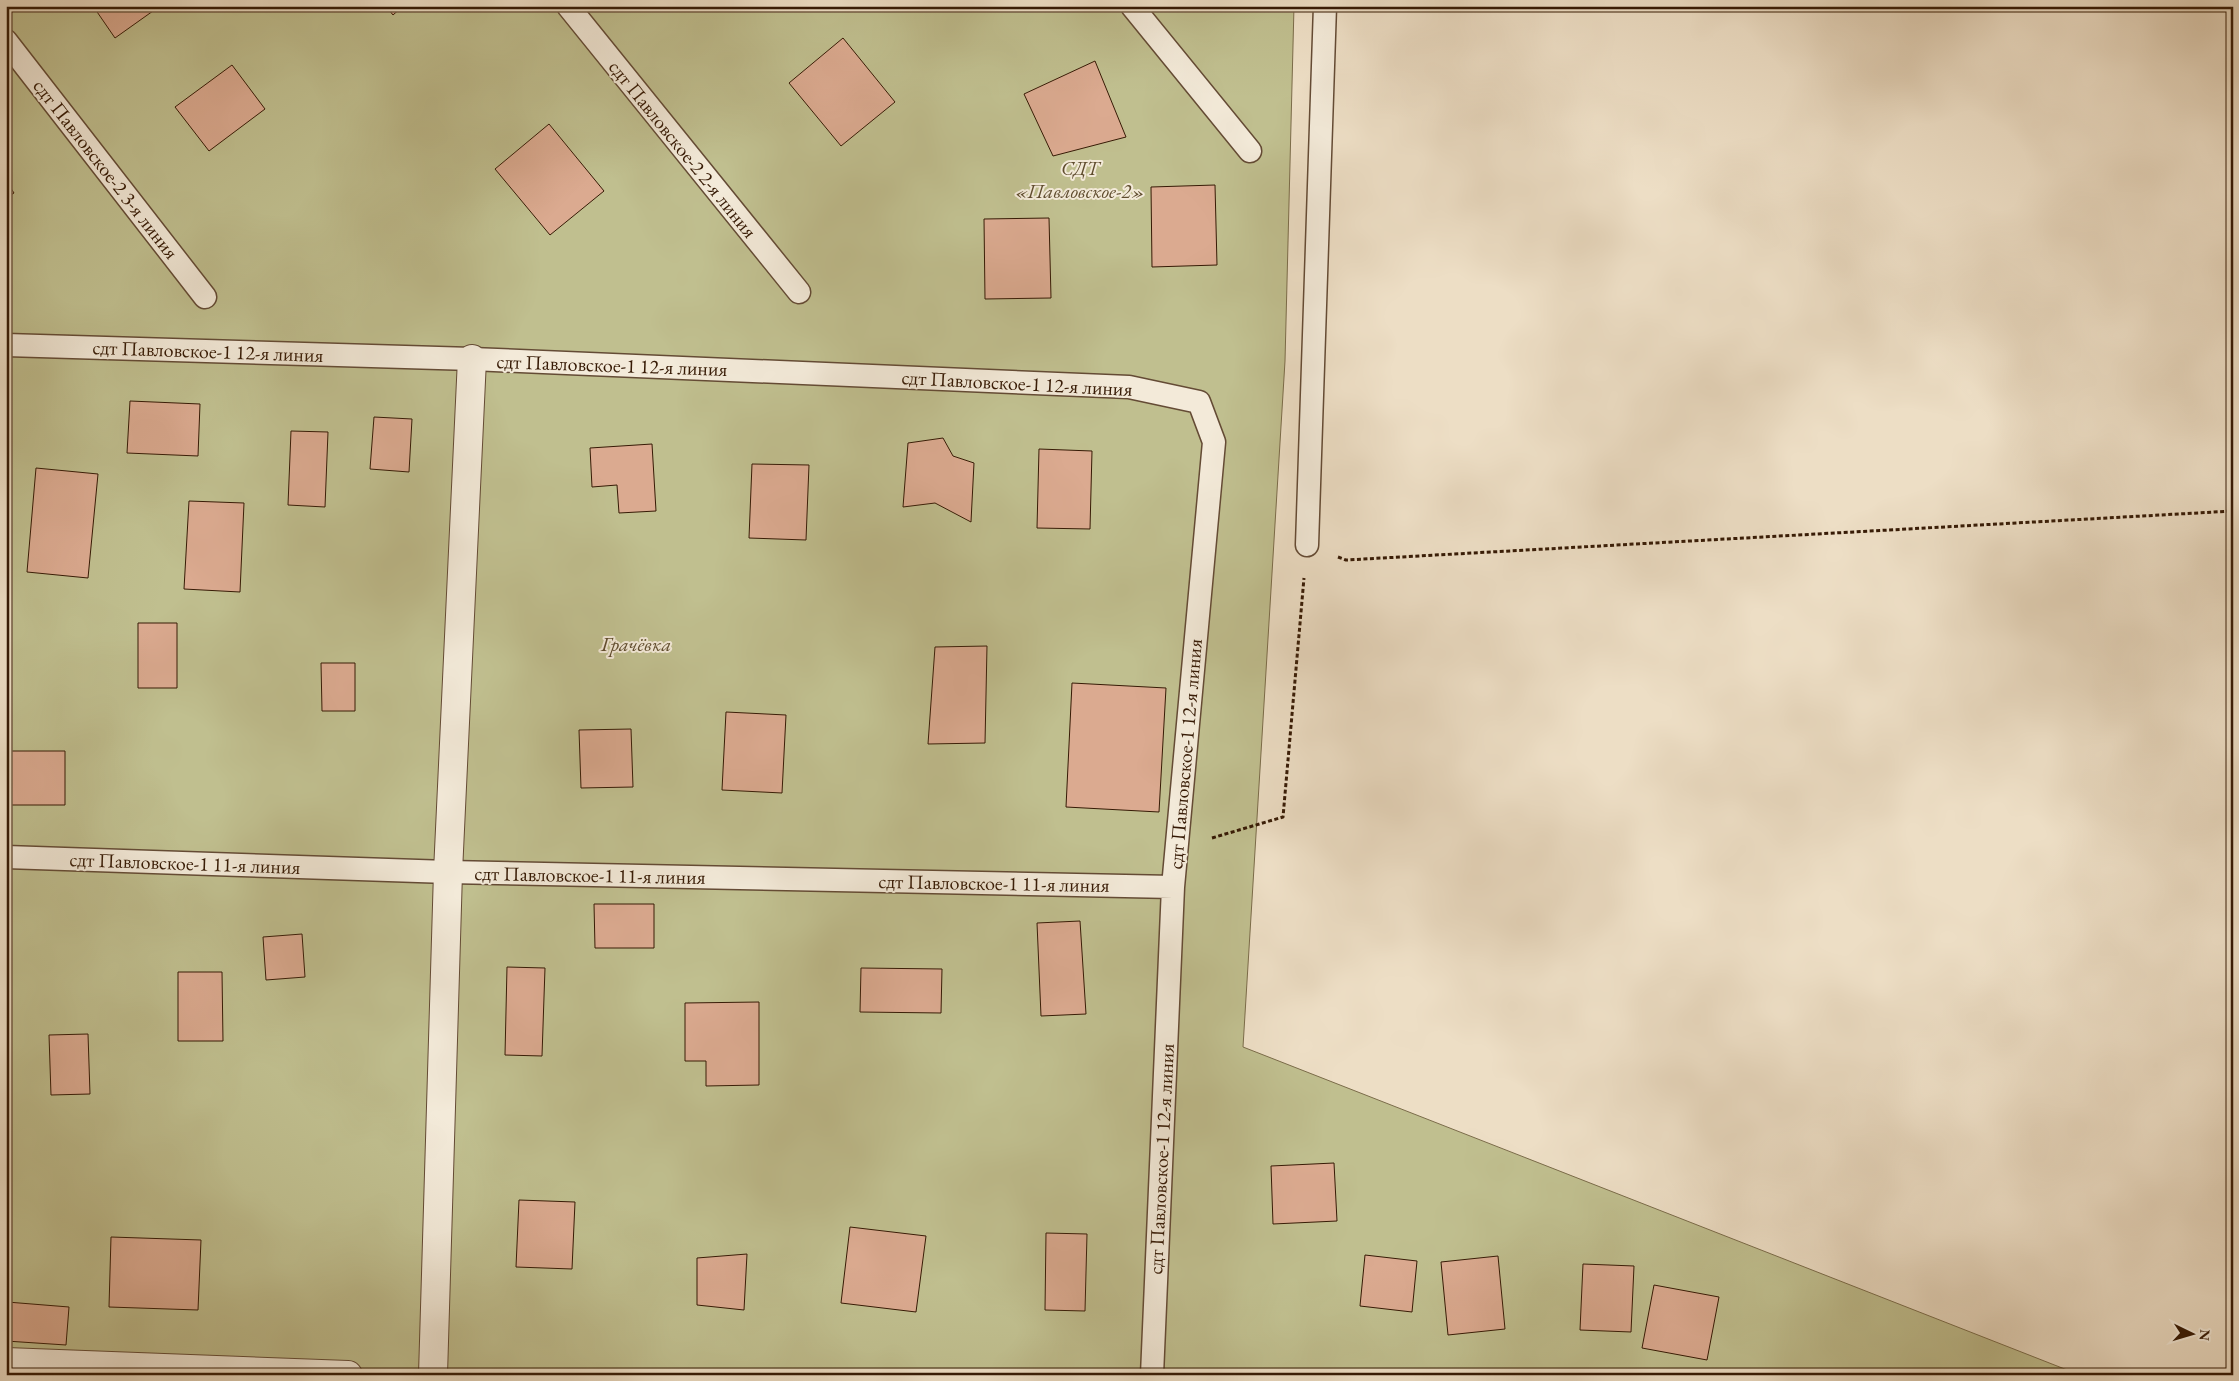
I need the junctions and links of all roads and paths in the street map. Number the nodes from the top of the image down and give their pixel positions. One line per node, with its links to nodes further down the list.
1 (568, 6): 6 (lane, сдт Павловское-2 2-я линия)
2 (1132, 6): 5 (lane)
3 (1325, 6): 11 (lane)
4 (6, 42): 7 (lane, сдт Павловское-2 3-я линия)
5 (1250, 150)
6 (799, 292)
7 (205, 297)
8 (6, 345): 9 (lane, сдт Павловское-1 12-я линия)
9 (472, 359): 12 (lane, сдт Павловское-1 12-я линия); 14 (street)
10 (2233, 511): 11 (path)
11 (1307, 545): 12 (path)
12 (1176, 849): 15 (lane, сдт Павловское-1 12-я линия)
13 (6, 856): 14 (lane, сдт Павловское-1 11-я линия)
14 (448, 872): 15 (lane, сдт Павловское-1 11-я линия); 18 (street)
15 (1173, 887): 19 (lane, сдт Павловское-1 12-я линия)
16 (6, 1362): 17 (street)
17 (348, 1375)
18 (433, 1375)
19 (1152, 1375)

